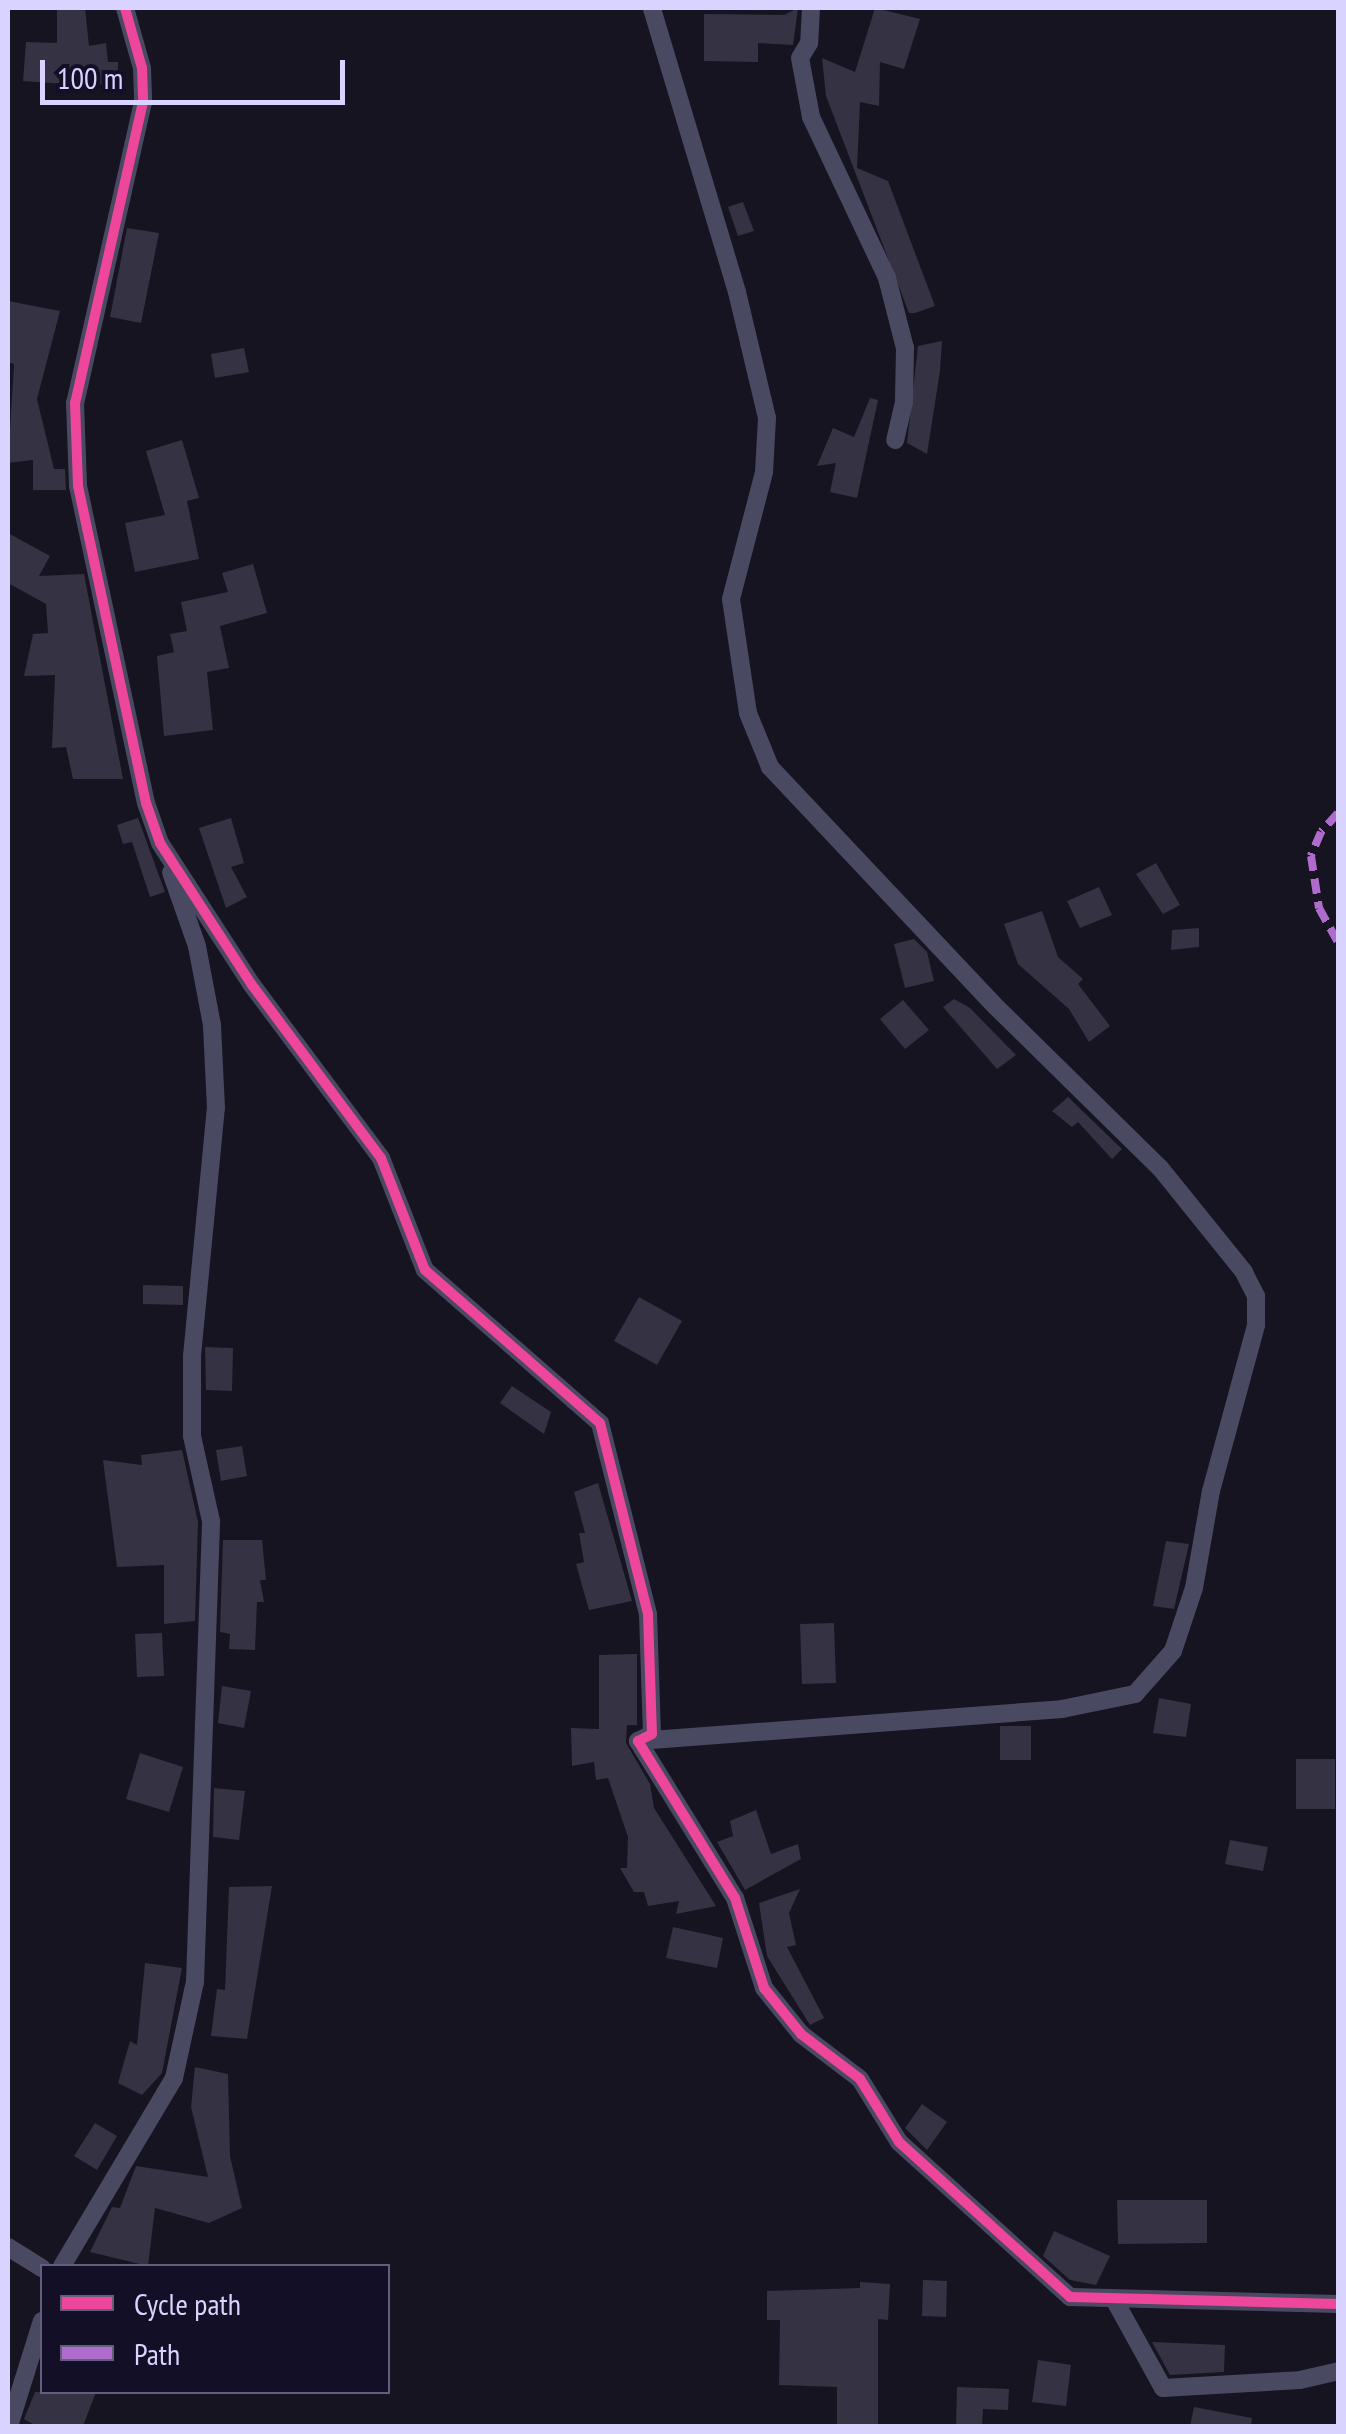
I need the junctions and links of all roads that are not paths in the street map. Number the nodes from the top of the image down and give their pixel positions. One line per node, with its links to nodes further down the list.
1 (125, 8): 5 (street)
2 (657, 8): 6 (street)
3 (810, 8): 4 (street)
4 (895, 440)
5 (160, 844): 6 (street); 8 (street)
6 (638, 1741): 10 (street)
7 (8, 2248): 9 (street)
8 (63, 2264)
9 (40, 2267)
10 (1115, 2301): 11 (street); 13 (street)
11 (1338, 2304)
12 (40, 2327): 14 (street)
13 (1338, 2371)
14 (9, 2426)

